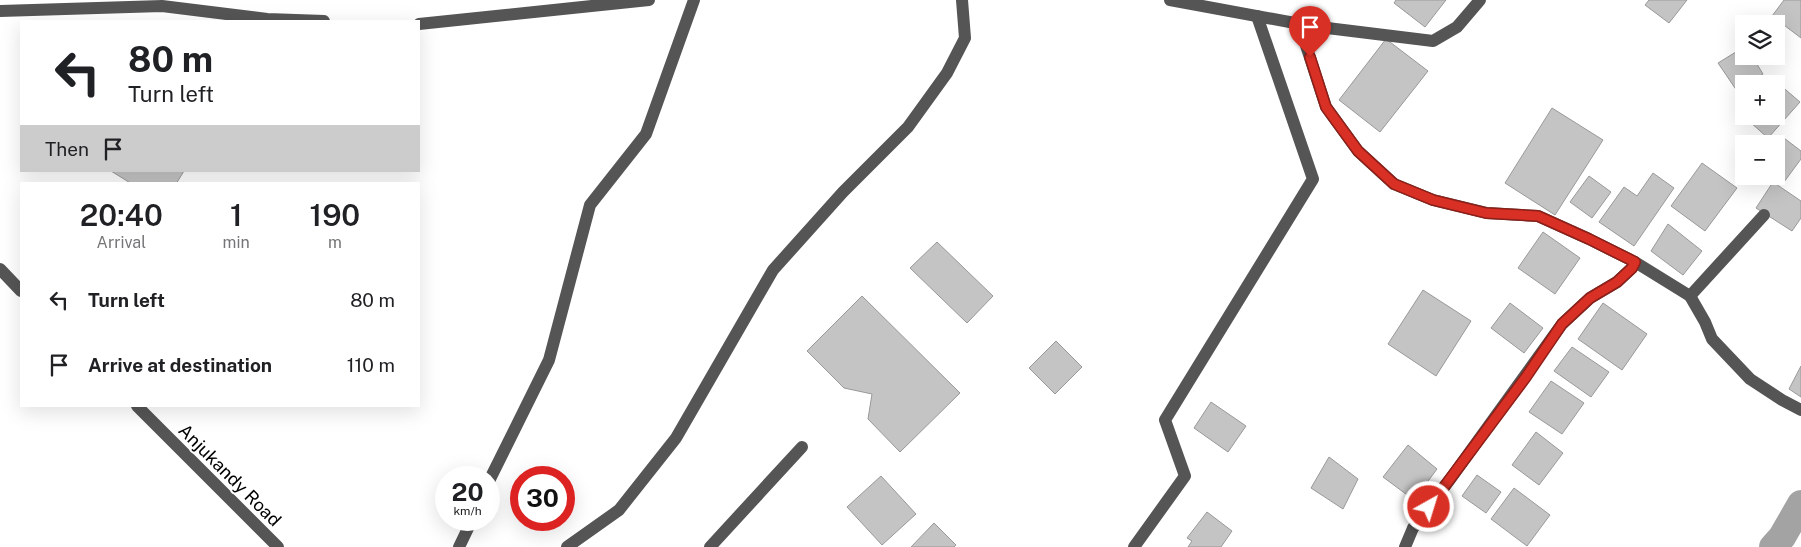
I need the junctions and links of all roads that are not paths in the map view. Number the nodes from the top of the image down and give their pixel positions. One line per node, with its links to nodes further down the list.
1 (649, 0): 9 (street)
2 (694, 0): 19 (street)
3 (962, 0): 23 (street)
4 (1170, 0): 7 (street)
5 (1480, 0): 10 (street)
6 (0, 11): 8 (street)
7 (1257, 16): 10 (street); 25 (street)
8 (296, 20)
9 (420, 24)
10 (1300, 24): 12 (street)
11 (1764, 214): 15 (street)
12 (1635, 262): 15 (street); 26 (street)
13 (0, 269): 14 (street)
14 (20, 290)
15 (1690, 296): 17 (street)
16 (138, 407): 21 (street, Anjukandy Road)
17 (1801, 410)
18 (802, 447): 24 (street)
19 (496, 466)
20 (467, 531): 22 (street)
21 (278, 547)
22 (460, 547)
23 (567, 547)
24 (710, 547)
25 (1134, 547)
26 (1405, 547)

